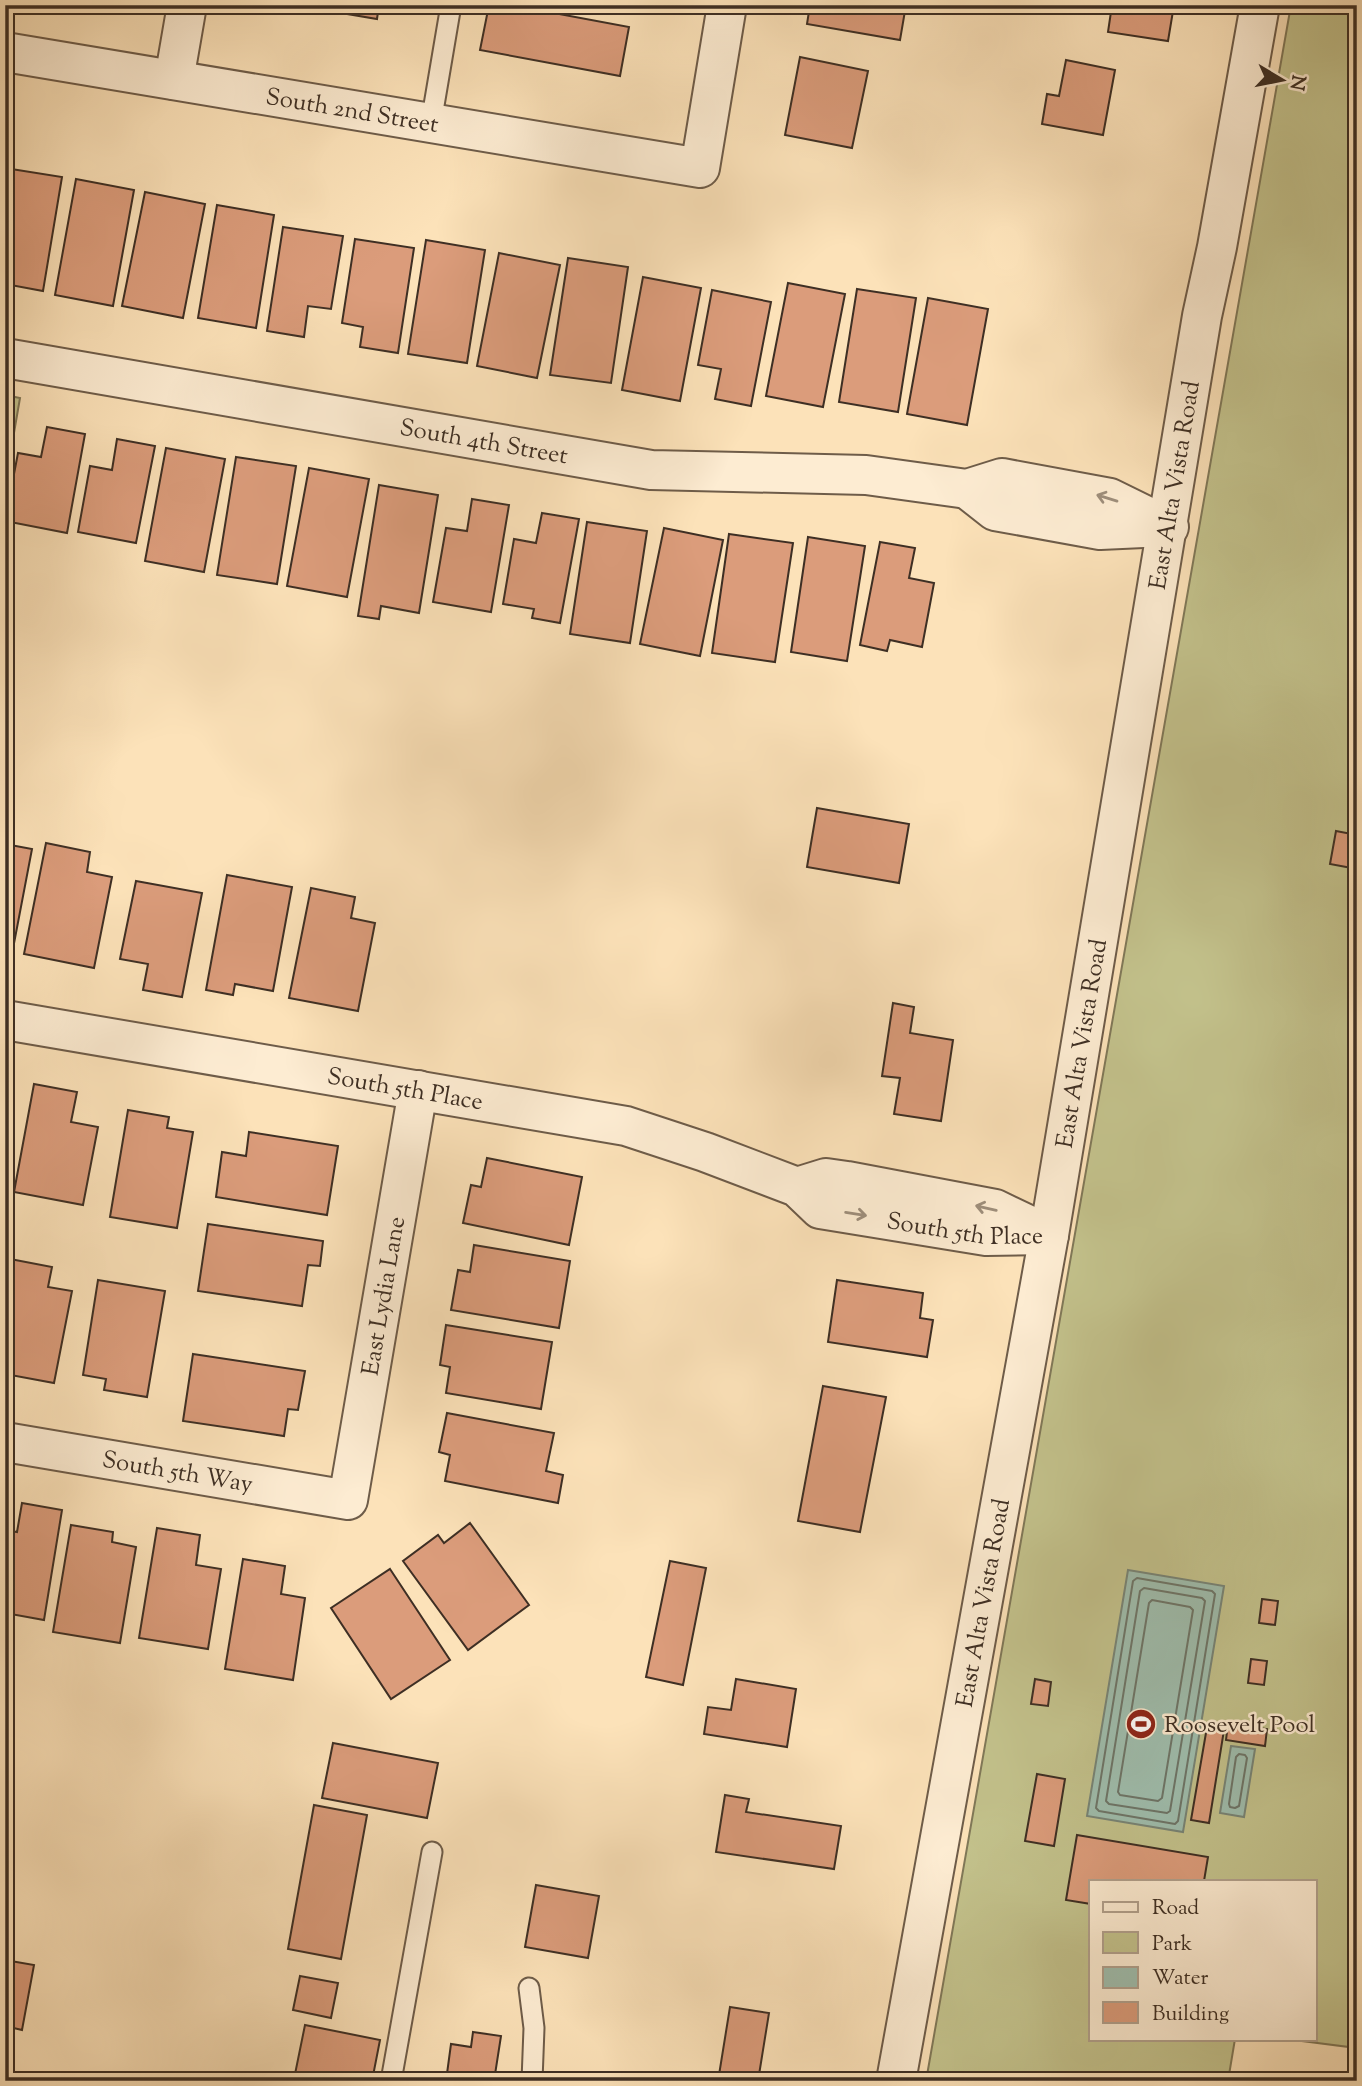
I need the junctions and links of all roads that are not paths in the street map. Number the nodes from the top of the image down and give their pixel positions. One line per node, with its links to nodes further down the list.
1 (187, 5): 6 (street)
2 (451, 5): 7 (lane)
3 (727, 5): 7 (street, South 2nd Street)
4 (1259, 5): 9 (street, East Alta Vista Road)
5 (5, 52): 6 (street, South 2nd Street)
6 (174, 80): 7 (street, South 2nd Street)
7 (431, 122)
8 (5, 358): 9 (street, South 4th Street)
9 (1169, 527): 12 (street, East Alta Vista Road)
10 (5, 1020): 11 (street, South 5th Place)
11 (418, 1090): 12 (street, South 5th Place); 14 (street, East Lydia Lane)
12 (1049, 1235): 19 (street, East Alta Vista Road)
13 (5, 1442): 14 (street, South 5th Way)
14 (348, 1500)
15 (432, 1852): 17 (lane)
16 (529, 1988): 18 (lane)
17 (391, 2081)
18 (532, 2081)
19 (896, 2081)

